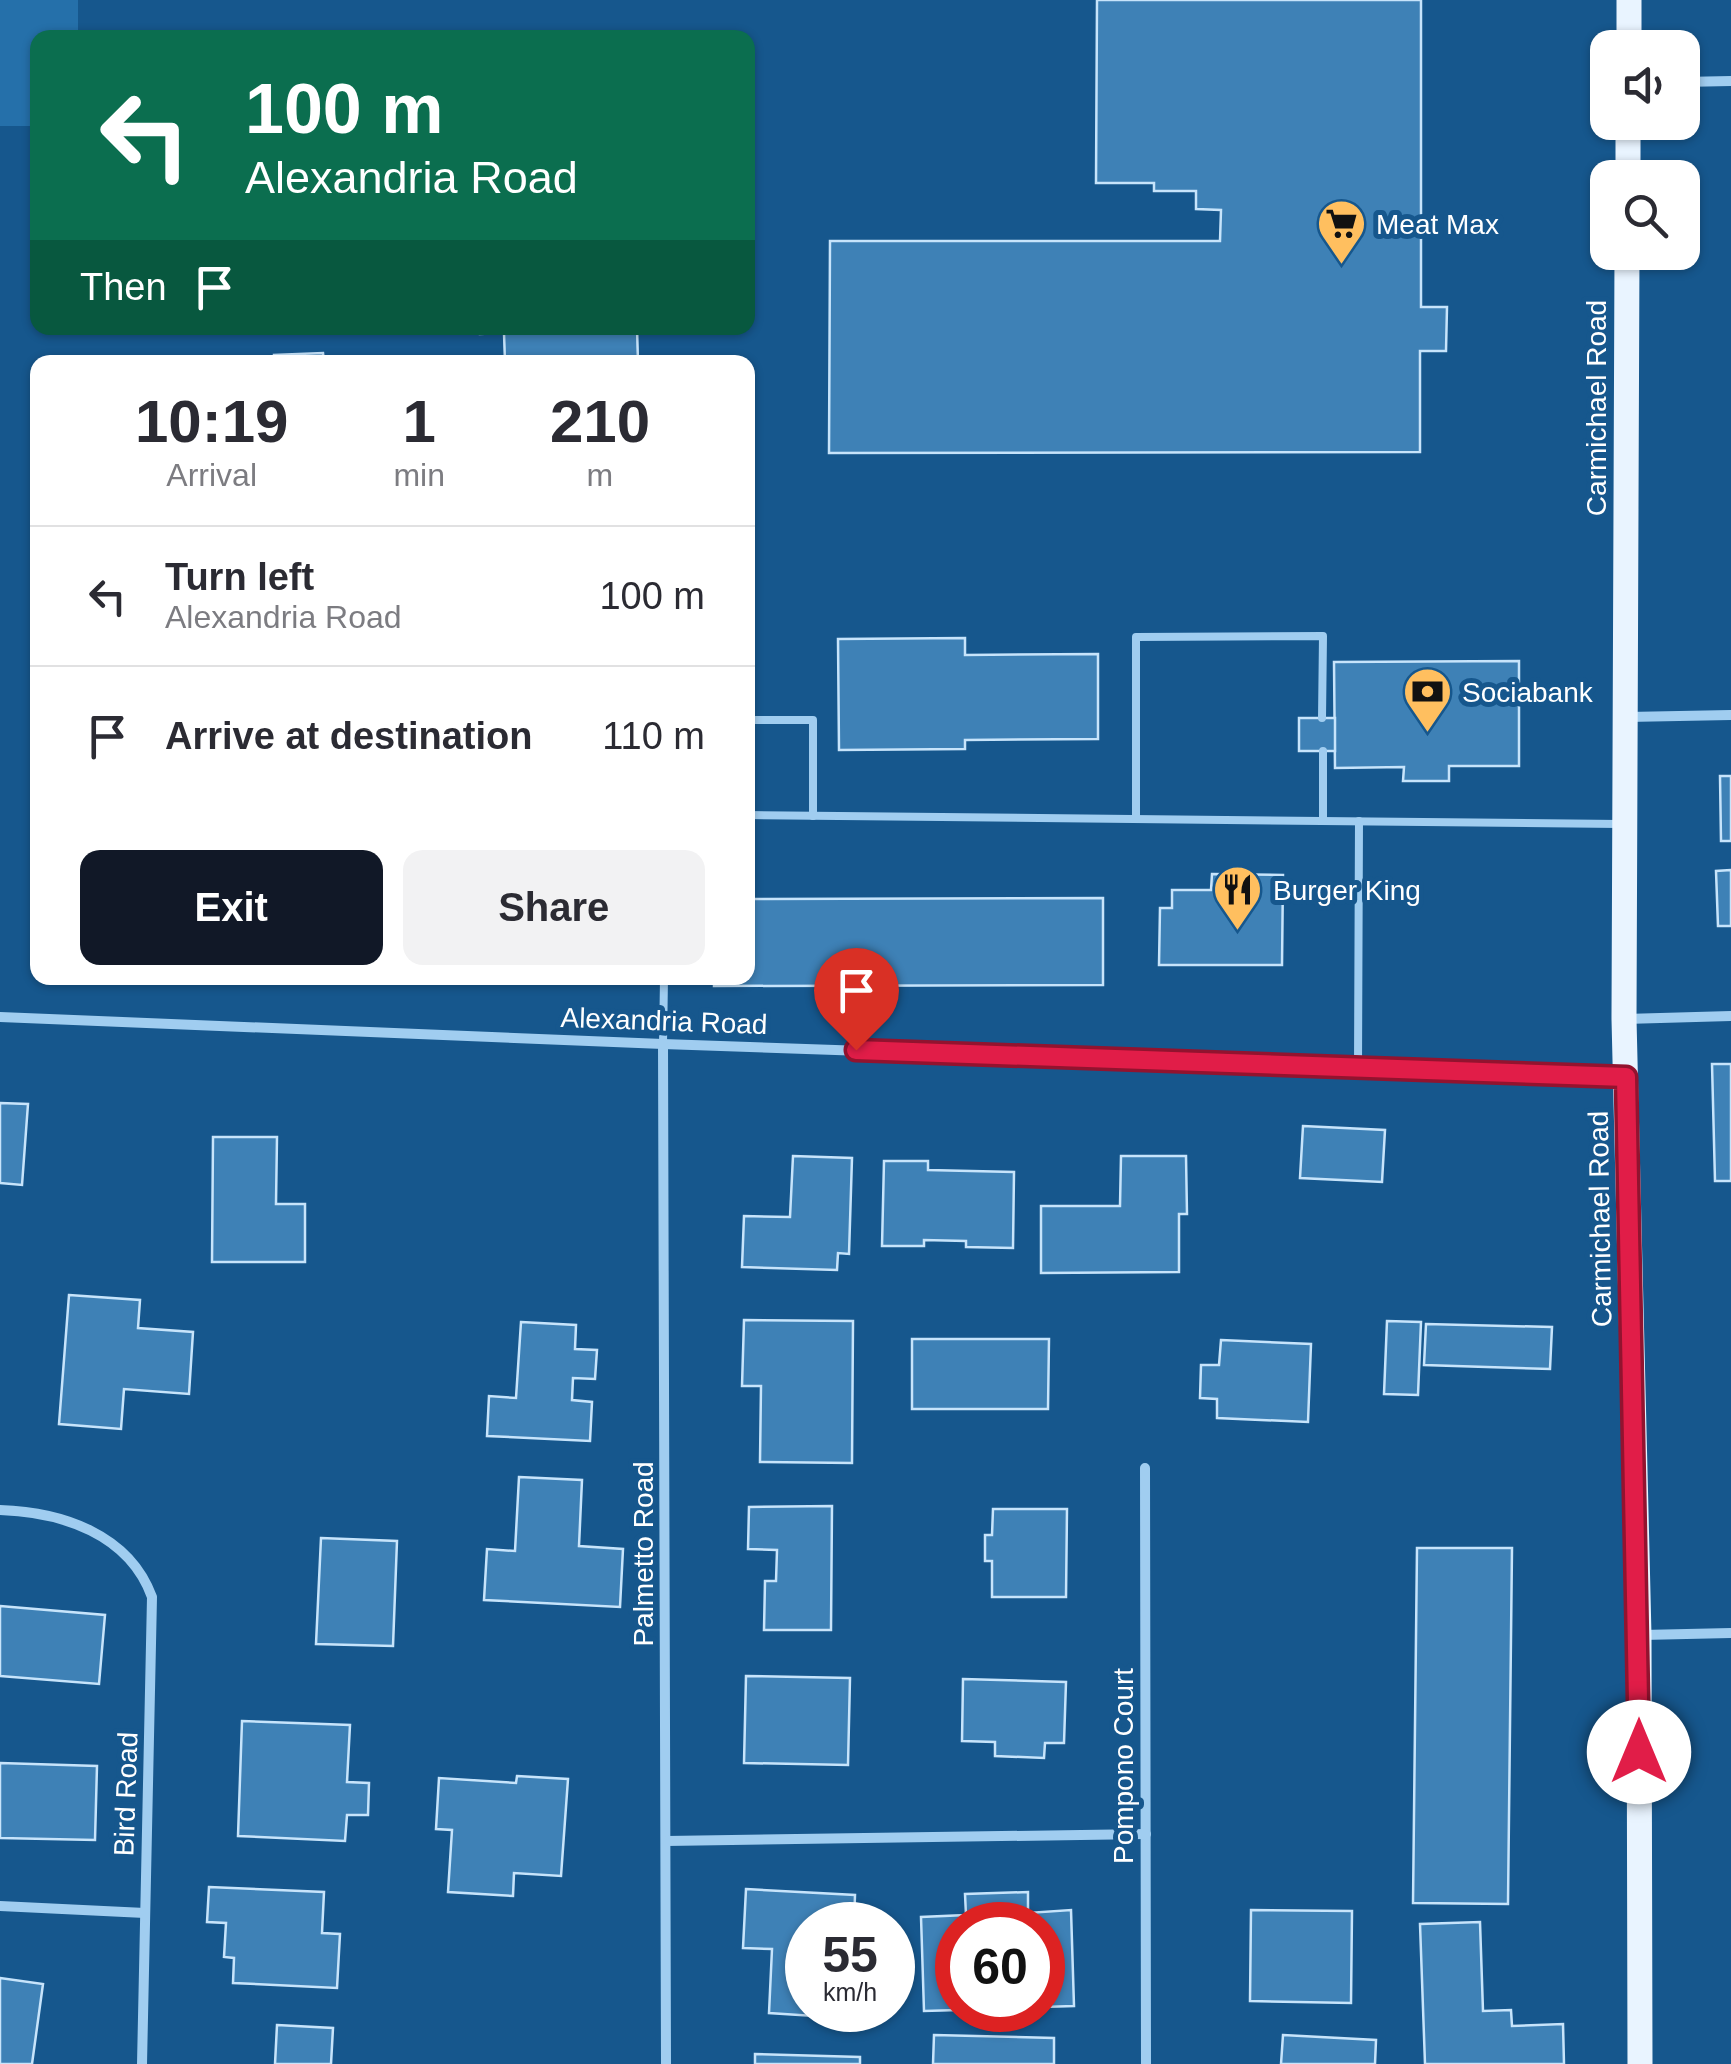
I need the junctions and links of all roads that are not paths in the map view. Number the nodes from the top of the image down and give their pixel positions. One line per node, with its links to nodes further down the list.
1 (1629, 0): 2 (main road)
2 (1629, 30)
3 (1731, 81): 4 (street)
4 (1700, 82)
5 (1627, 270): 7 (main road, Carmichael Road)
6 (1731, 715): 7 (street)
7 (1624, 716): 16 (main road, Carmichael Road)
8 (1322, 718): 13 (lane)
9 (755, 720): 12 (lane)
10 (1323, 751): 14 (lane)
11 (755, 815): 12 (lane)
12 (812, 816): 13 (lane)
13 (1136, 818): 14 (lane)
14 (1322, 821): 15 (lane)
15 (1359, 821): 16 (lane); 22 (lane)
16 (1624, 824): 20 (main road, Carmichael Road)
17 (664, 985): 21 (lane)
18 (1731, 1016): 20 (street)
19 (0, 1017): 21 (street, Alexandria Road)
20 (1624, 1020): 23 (main road, Carmichael Road)
21 (663, 1044): 22 (street, Alexandria Road); 29 (street, Palmetto Road)
22 (1358, 1066): 23 (street, Alexandria Road)
23 (1626, 1077): 27 (main road, Carmichael Road)
24 (1145, 1468): 28 (street, Pompono Court)
25 (0, 1510): 31 (street, Bird Road)
26 (1731, 1633): 27 (street)
27 (1638, 1635): 35 (main road, Carmichael Road)
28 (1146, 1834): 29 (street); 34 (street, Pompono Court)
29 (666, 1842): 33 (street, Palmetto Road)
30 (0, 1906): 31 (street)
31 (146, 1913): 32 (street, Bird Road)
32 (142, 2064)
33 (666, 2064)
34 (1146, 2064)
35 (1640, 2064)

